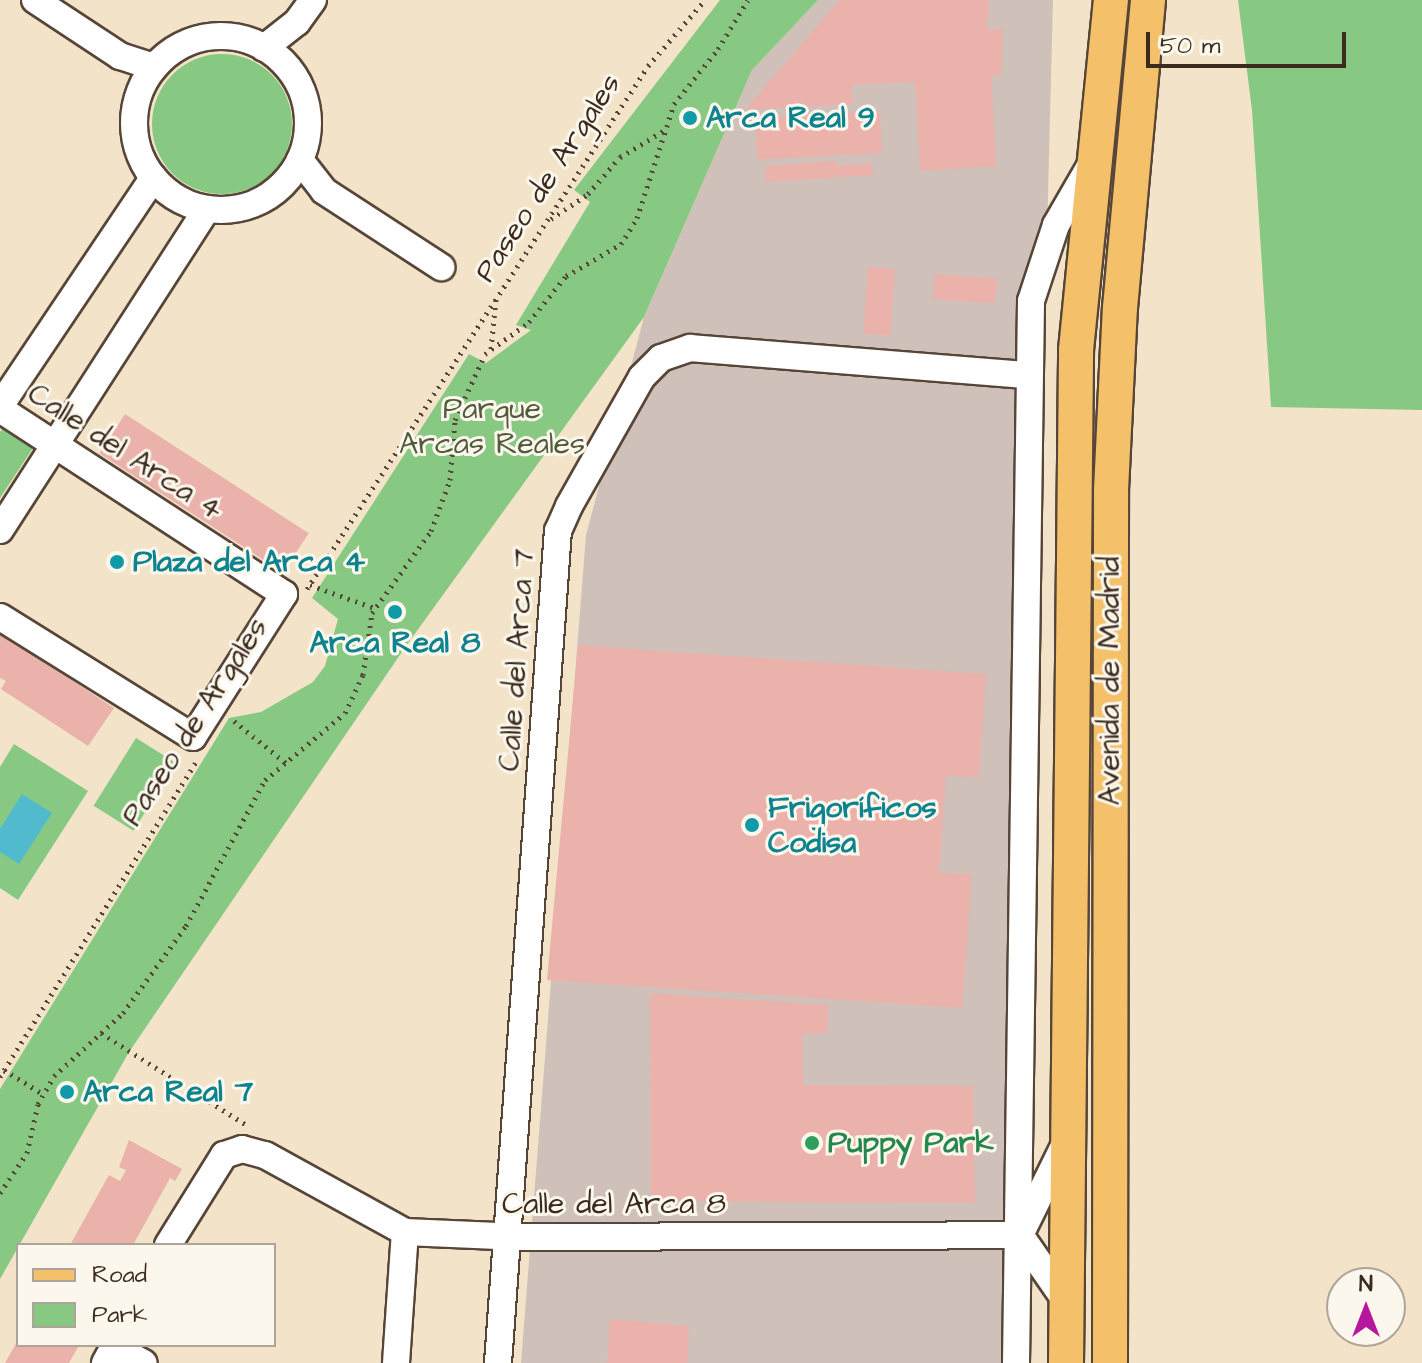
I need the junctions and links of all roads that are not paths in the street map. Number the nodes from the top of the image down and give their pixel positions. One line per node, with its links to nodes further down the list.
1 (35, 0): 6 (street)
2 (313, 0): 5 (street)
3 (1111, 0): 7 (main road, Avenida de Madrid)
4 (1148, 0): 31 (main road, Avenida de Madrid)
5 (274, 55): 6 (street); 8 (street)
6 (148, 77): 9 (street)
7 (1097, 154): 14 (street); 19 (main road, Avenida de Madrid)
8 (300, 160): 10 (street); 11 (street)
9 (153, 178): 12 (street); 15 (street)
10 (285, 183): 11 (street); 12 (street)
11 (324, 191): 13 (street)
12 (207, 209): 16 (street)
13 (441, 267)
14 (1028, 375): 21 (street); 22 (street, Calle del Arca 7)
15 (0, 408): 16 (street, Calle del Arca 4)
16 (55, 445): 17 (street); 18 (street, Calle del Arca 4)
17 (0, 530)
18 (0, 617)
19 (1070, 1134): 21 (street); 24 (main road, Avenida de Madrid)
20 (405, 1232): 22 (street, Calle del Arca 8); 23 (street, Calle del Arca 8); 27 (street)
21 (1020, 1235): 22 (street, Calle del Arca 8); 24 (street); 29 (street)
22 (507, 1236): 28 (street, Calle del Arca 7)
23 (169, 1243)
24 (1068, 1304): 30 (main road, Avenida de Madrid)
25 (126, 1347): 26 (street)
26 (144, 1363)
27 (396, 1363)
28 (498, 1363)
29 (1016, 1363)
30 (1066, 1363)
31 (1110, 1363)

